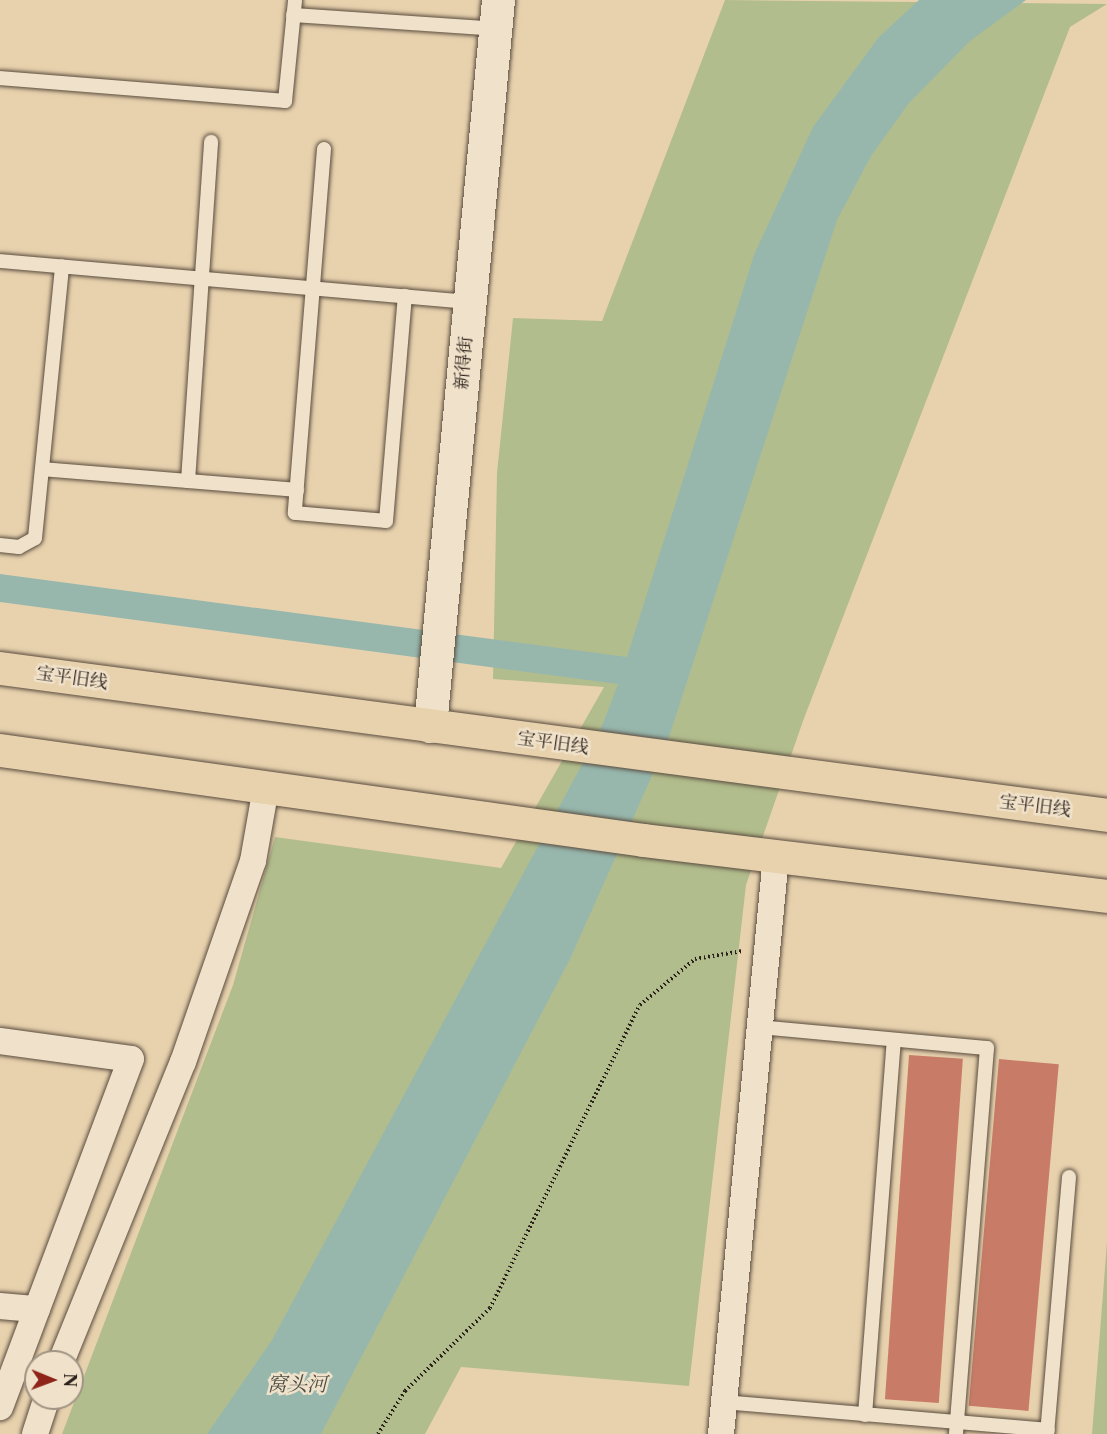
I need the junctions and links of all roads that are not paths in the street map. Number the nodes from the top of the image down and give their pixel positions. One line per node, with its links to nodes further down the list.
1 (295, 0): 2 (lane)
2 (293, 15): 3 (lane); 4 (lane)
3 (497, 15): 12 (street, 新得街)
4 (0, 78)
5 (211, 142): 9 (lane)
6 (324, 149): 10 (lane)
7 (0, 261): 8 (lane)
8 (63, 266): 9 (lane); 13 (lane)
9 (201, 279): 10 (lane); 14 (lane)
10 (313, 288): 11 (lane); 15 (lane)
11 (405, 296): 12 (lane); 15 (lane)
12 (470, 302): 18 (street, 新得街)
13 (42, 469): 14 (lane); 16 (lane)
14 (188, 481): 15 (lane)
15 (297, 490)
16 (0, 545)
17 (0, 668): 18 (main road, 宝平旧线)
18 (430, 726): 21 (main road, 宝平旧线)
19 (0, 750): 20 (main road)
20 (266, 787): 22 (main road); 30 (street)
21 (1107, 815)
22 (776, 856): 23 (main road); 24 (street)
23 (1107, 896)
24 (759, 1028): 25 (lane); 31 (street)
25 (894, 1040): 34 (lane); 35 (lane)
26 (0, 1041): 29 (street)
27 (1069, 1178): 36 (lane)
28 (0, 1306): 29 (street)
29 (37, 1309): 32 (street)
30 (66, 1350)
31 (724, 1402): 34 (lane); 38 (street)
32 (0, 1407)
33 (43, 1410): 37 (street)
34 (865, 1415): 35 (lane)
35 (956, 1429): 36 (lane)
36 (1047, 1432)
37 (35, 1434)
38 (721, 1434)

